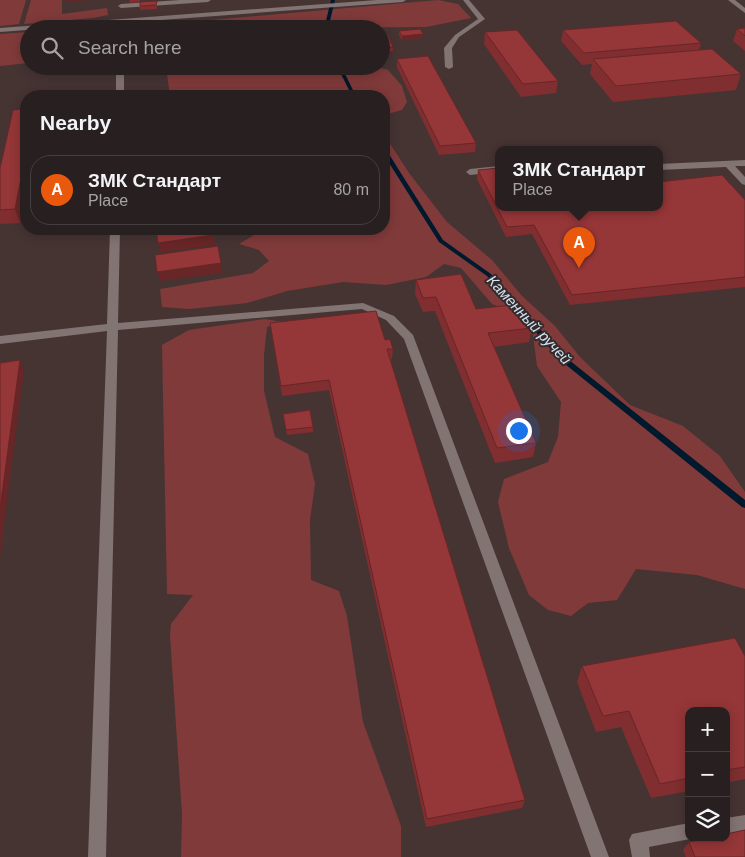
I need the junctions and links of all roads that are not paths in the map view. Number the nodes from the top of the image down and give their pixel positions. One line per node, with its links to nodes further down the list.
1 (208, 0): 5 (lane)
2 (404, 0): 9 (lane)
3 (466, 0): 12 (lane)
4 (731, 0): 7 (lane)
5 (174, 1): 6 (lane)
6 (121, 3): 8 (lane)
7 (745, 11)
8 (122, 20)
9 (176, 20)
10 (20, 29): 11 (lane)
11 (0, 30)
12 (449, 67)
13 (120, 75): 14 (lane)
14 (120, 90)
15 (745, 163): 16 (lane)
16 (729, 165): 17 (lane); 20 (lane)
17 (663, 167)
18 (495, 169): 19 (lane)
19 (470, 172)
20 (745, 182)
21 (115, 235): 22 (lane)
22 (112, 326): 23 (lane); 27 (lane); 28 (lane)
23 (0, 340)
24 (745, 824): 25 (lane)
25 (730, 826)
26 (685, 833): 29 (lane)
27 (97, 857)
28 (600, 857)
29 (641, 857)

